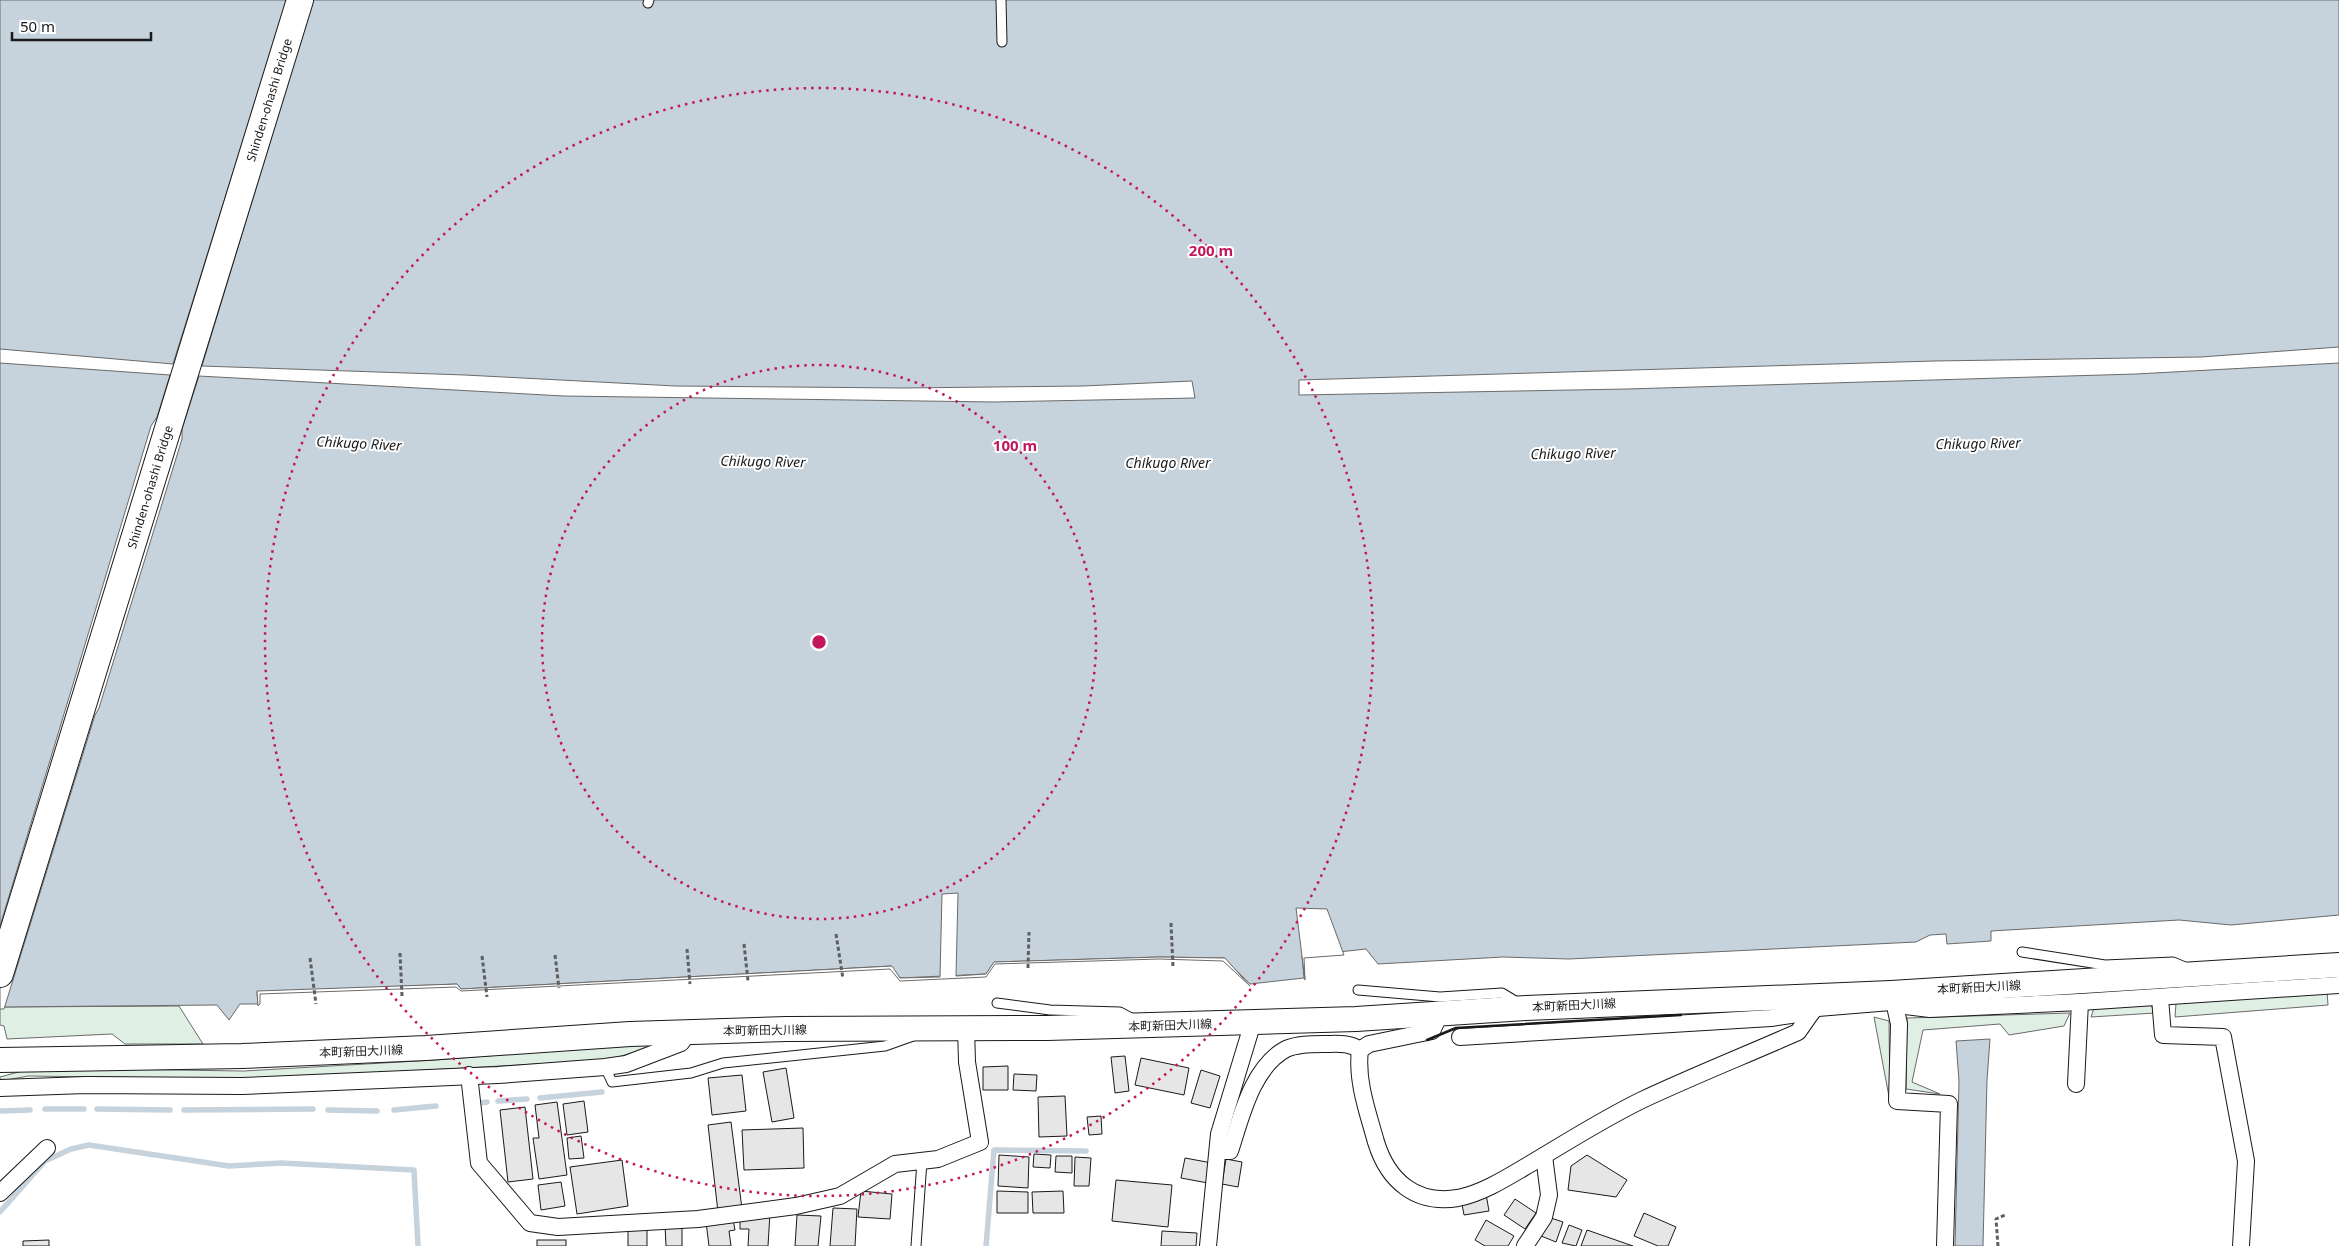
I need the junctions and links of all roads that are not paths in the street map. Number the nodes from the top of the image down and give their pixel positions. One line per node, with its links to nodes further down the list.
1 (300, 0): 6 (main road, Shinden-ohashi Bridge)
2 (1001, 0): 3 (lane)
3 (1002, 42)
4 (2022, 952): 7 (lane)
5 (2339, 965): 8 (main road, 本町新田大川線)
6 (0, 974)
7 (2201, 975): 8 (main road, 本町新田大川線); 12 (main road, 本町新田大川線)
8 (2296, 978): 9 (street); 11 (street)
9 (2339, 984)
10 (1358, 990): 16 (lane)
11 (2160, 998): 13 (street); 39 (street)
12 (1894, 999): 13 (street); 15 (main road, 本町新田大川線); 38 (street)
13 (2080, 1002): 28 (street)
14 (997, 1003): 19 (lane)
15 (1815, 1004): 16 (main road, 本町新田大川線); 23 (street); 32 (street)
16 (1526, 1008): 17 (main road, 本町新田大川線)
17 (1440, 1014): 18 (main road, 本町新田大川線); 24 (street)
18 (1253, 1022): 19 (main road, 本町新田大川線); 31 (street)
19 (1144, 1026): 21 (main road, 本町新田大川線)
20 (914, 1028): 21 (main road, 本町新田大川線); 22 (main road, 本町新田大川線); 26 (lane)
21 (966, 1028): 33 (street)
22 (689, 1032): 25 (main road, 本町新田大川線); 26 (street)
23 (1460, 1037)
24 (1360, 1050): 31 (street); 32 (street)
25 (1, 1060)
26 (605, 1067): 27 (street)
27 (468, 1076): 29 (street); 33 (street)
28 (2076, 1084)
29 (0, 1088)
30 (47, 1148): 34 (street)
31 (1219, 1150): 36 (street)
32 (1544, 1156): 37 (street)
33 (922, 1161): 35 (lane)
34 (0, 1193)
35 (916, 1246)
36 (1208, 1246)
37 (1525, 1246)
38 (1944, 1246)
39 (2241, 1246)

